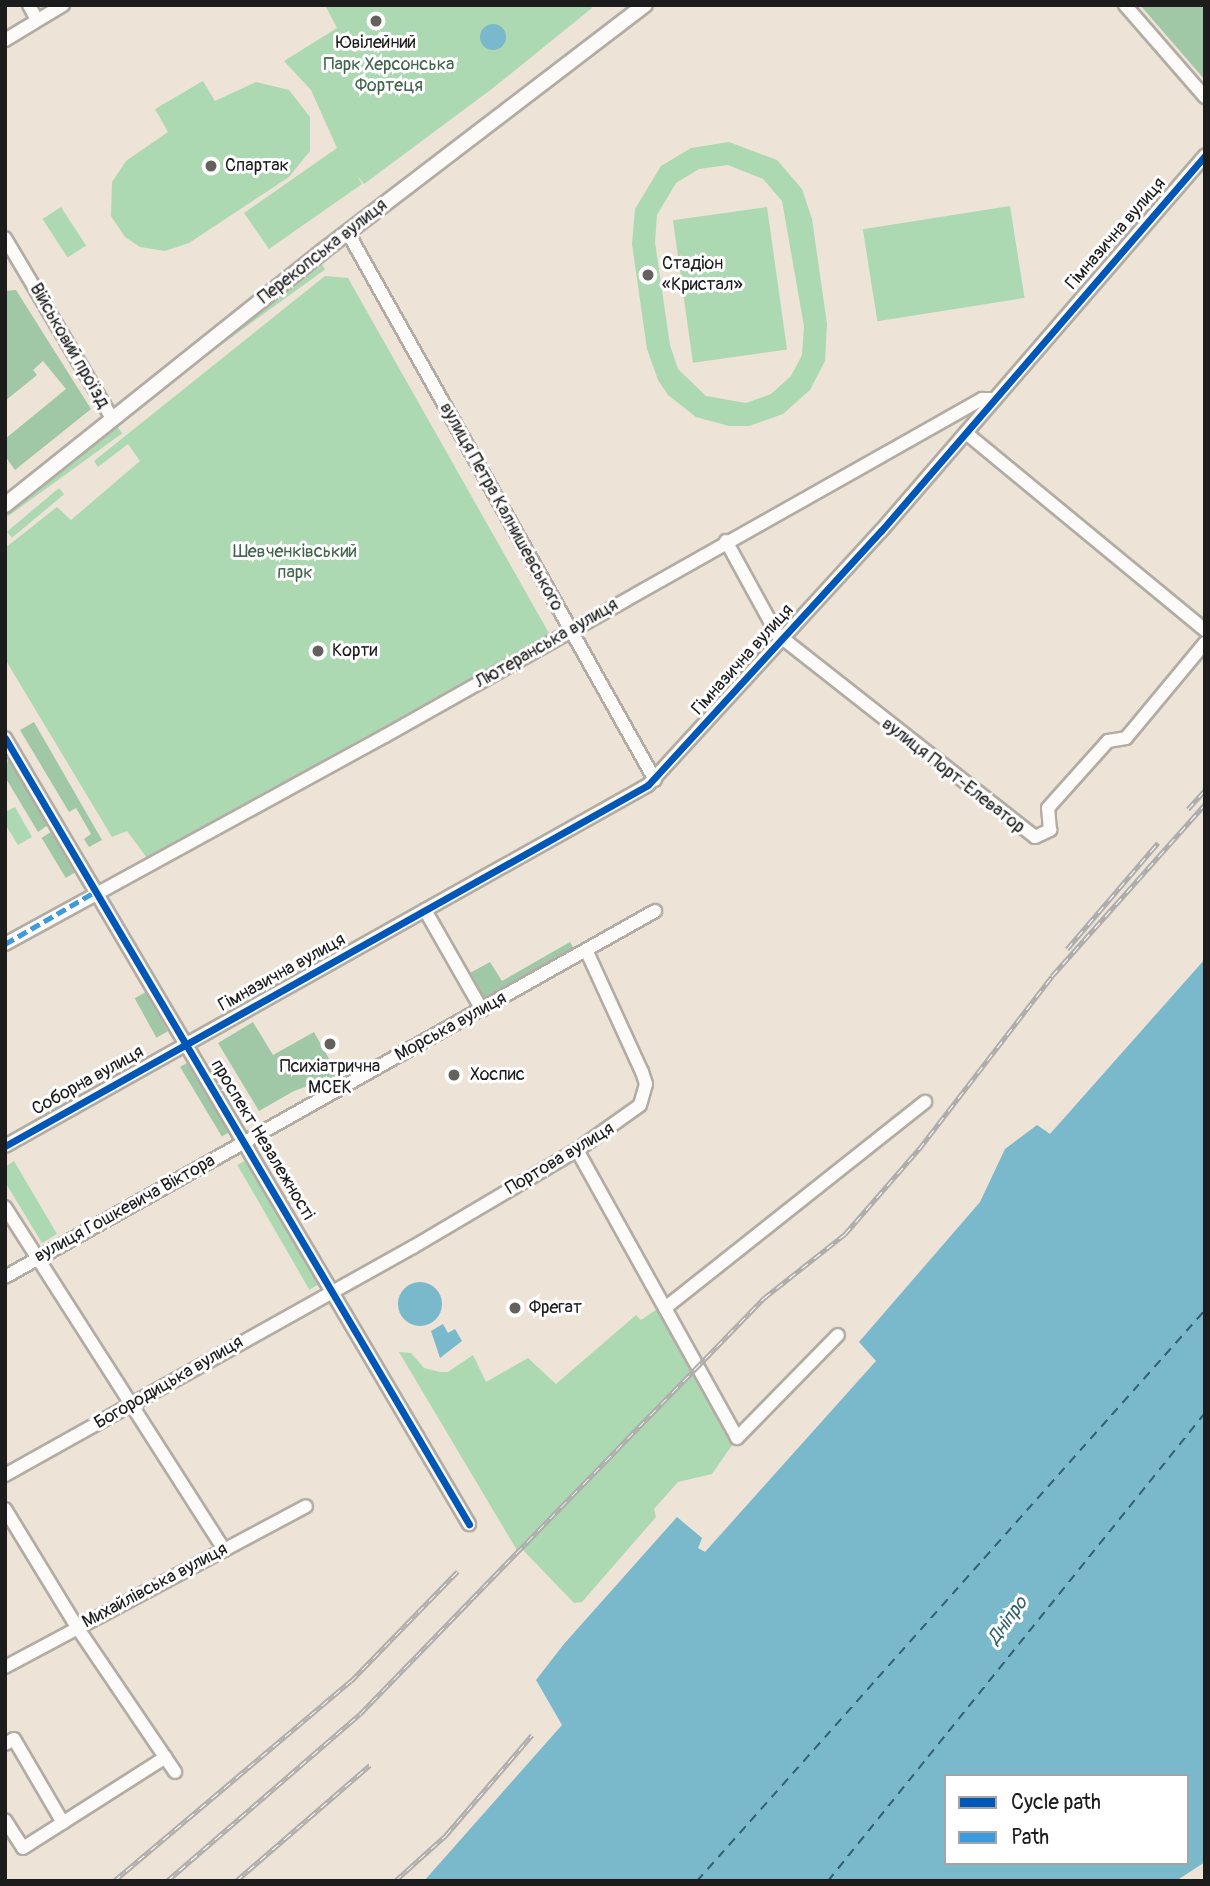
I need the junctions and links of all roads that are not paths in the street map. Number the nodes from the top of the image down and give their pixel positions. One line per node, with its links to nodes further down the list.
1 (29, 5): 5 (street)
2 (63, 5): 5 (street)
3 (646, 5): 9 (main road, Перекопська вулиця)
4 (1125, 5): 7 (street)
5 (37, 20): 6 (street)
6 (5, 40)
7 (1205, 97)
8 (1205, 155): 11 (street, Гімназична вулиця)
9 (348, 233): 12 (main road, Перекопська вулиця); 17 (street, вулиця Петра Калнишевського)
10 (5, 238): 12 (street, Військовий проїзд)
11 (995, 398): 13 (street, Гімназична вулиця); 15 (street, Лютеранська вулиця)
12 (112, 418): 14 (main road, Перекопська вулиця)
13 (967, 433): 16 (street); 18 (street, Гімназична вулиця)
14 (5, 505)
15 (726, 541): 17 (street, Лютеранська вулиця); 18 (street, вулиця Порт-Елеватор)
16 (1205, 630)
17 (571, 631): 21 (street, вулиця Петра Калнишевського); 22 (street, Лютеранська вулиця)
18 (783, 639): 19 (street, вулиця Порт-Елеватор); 21 (street, Гімназична вулиця)
19 (1205, 643)
20 (5, 738): 22 (street, проспект Незалежності)
21 (655, 780): 23 (street, Гімназична вулиця)
22 (98, 890): 25 (street, Лютеранська вулиця); 28 (street, проспект Незалежності)
23 (425, 910): 27 (street); 28 (street, Гімназична вулиця)
24 (655, 911): 26 (street, Морська вулиця)
25 (5, 944)
26 (587, 952): 27 (street, Морська вулиця); 32 (street, Портова вулиця)
27 (482, 1010): 30 (street, Морська вулиця)
28 (187, 1044): 30 (street, проспект Незалежності); 31 (street, Соборна вулиця)
29 (925, 1102): 37 (street)
30 (245, 1141): 34 (street, вулиця Гошкевича Віктора); 36 (street, проспект Незалежності)
31 (5, 1146)
32 (577, 1150): 36 (street, Портова вулиця); 37 (street)
33 (5, 1207): 34 (street)
34 (36, 1259): 35 (street, вулиця Гошкевича Віктора); 39 (street)
35 (5, 1278)
36 (333, 1292): 39 (street, Богородицька вулиця); 43 (street, проспект Незалежності)
37 (664, 1308): 38 (street)
38 (838, 1335)
39 (130, 1406): 40 (street, Богородицька вулиця); 44 (street)
40 (5, 1475)
41 (306, 1506): 44 (street, Михайлівська вулиця)
42 (5, 1509): 45 (street)
43 (469, 1524)
44 (224, 1550): 45 (street, Михайлівська вулиця)
45 (77, 1627): 46 (street, Михайлівська вулиця); 48 (street)
46 (5, 1667)
47 (5, 1744): 51 (street)
48 (166, 1758): 49 (street); 51 (street)
49 (175, 1772)
50 (5, 1820): 51 (street)
51 (63, 1823)

